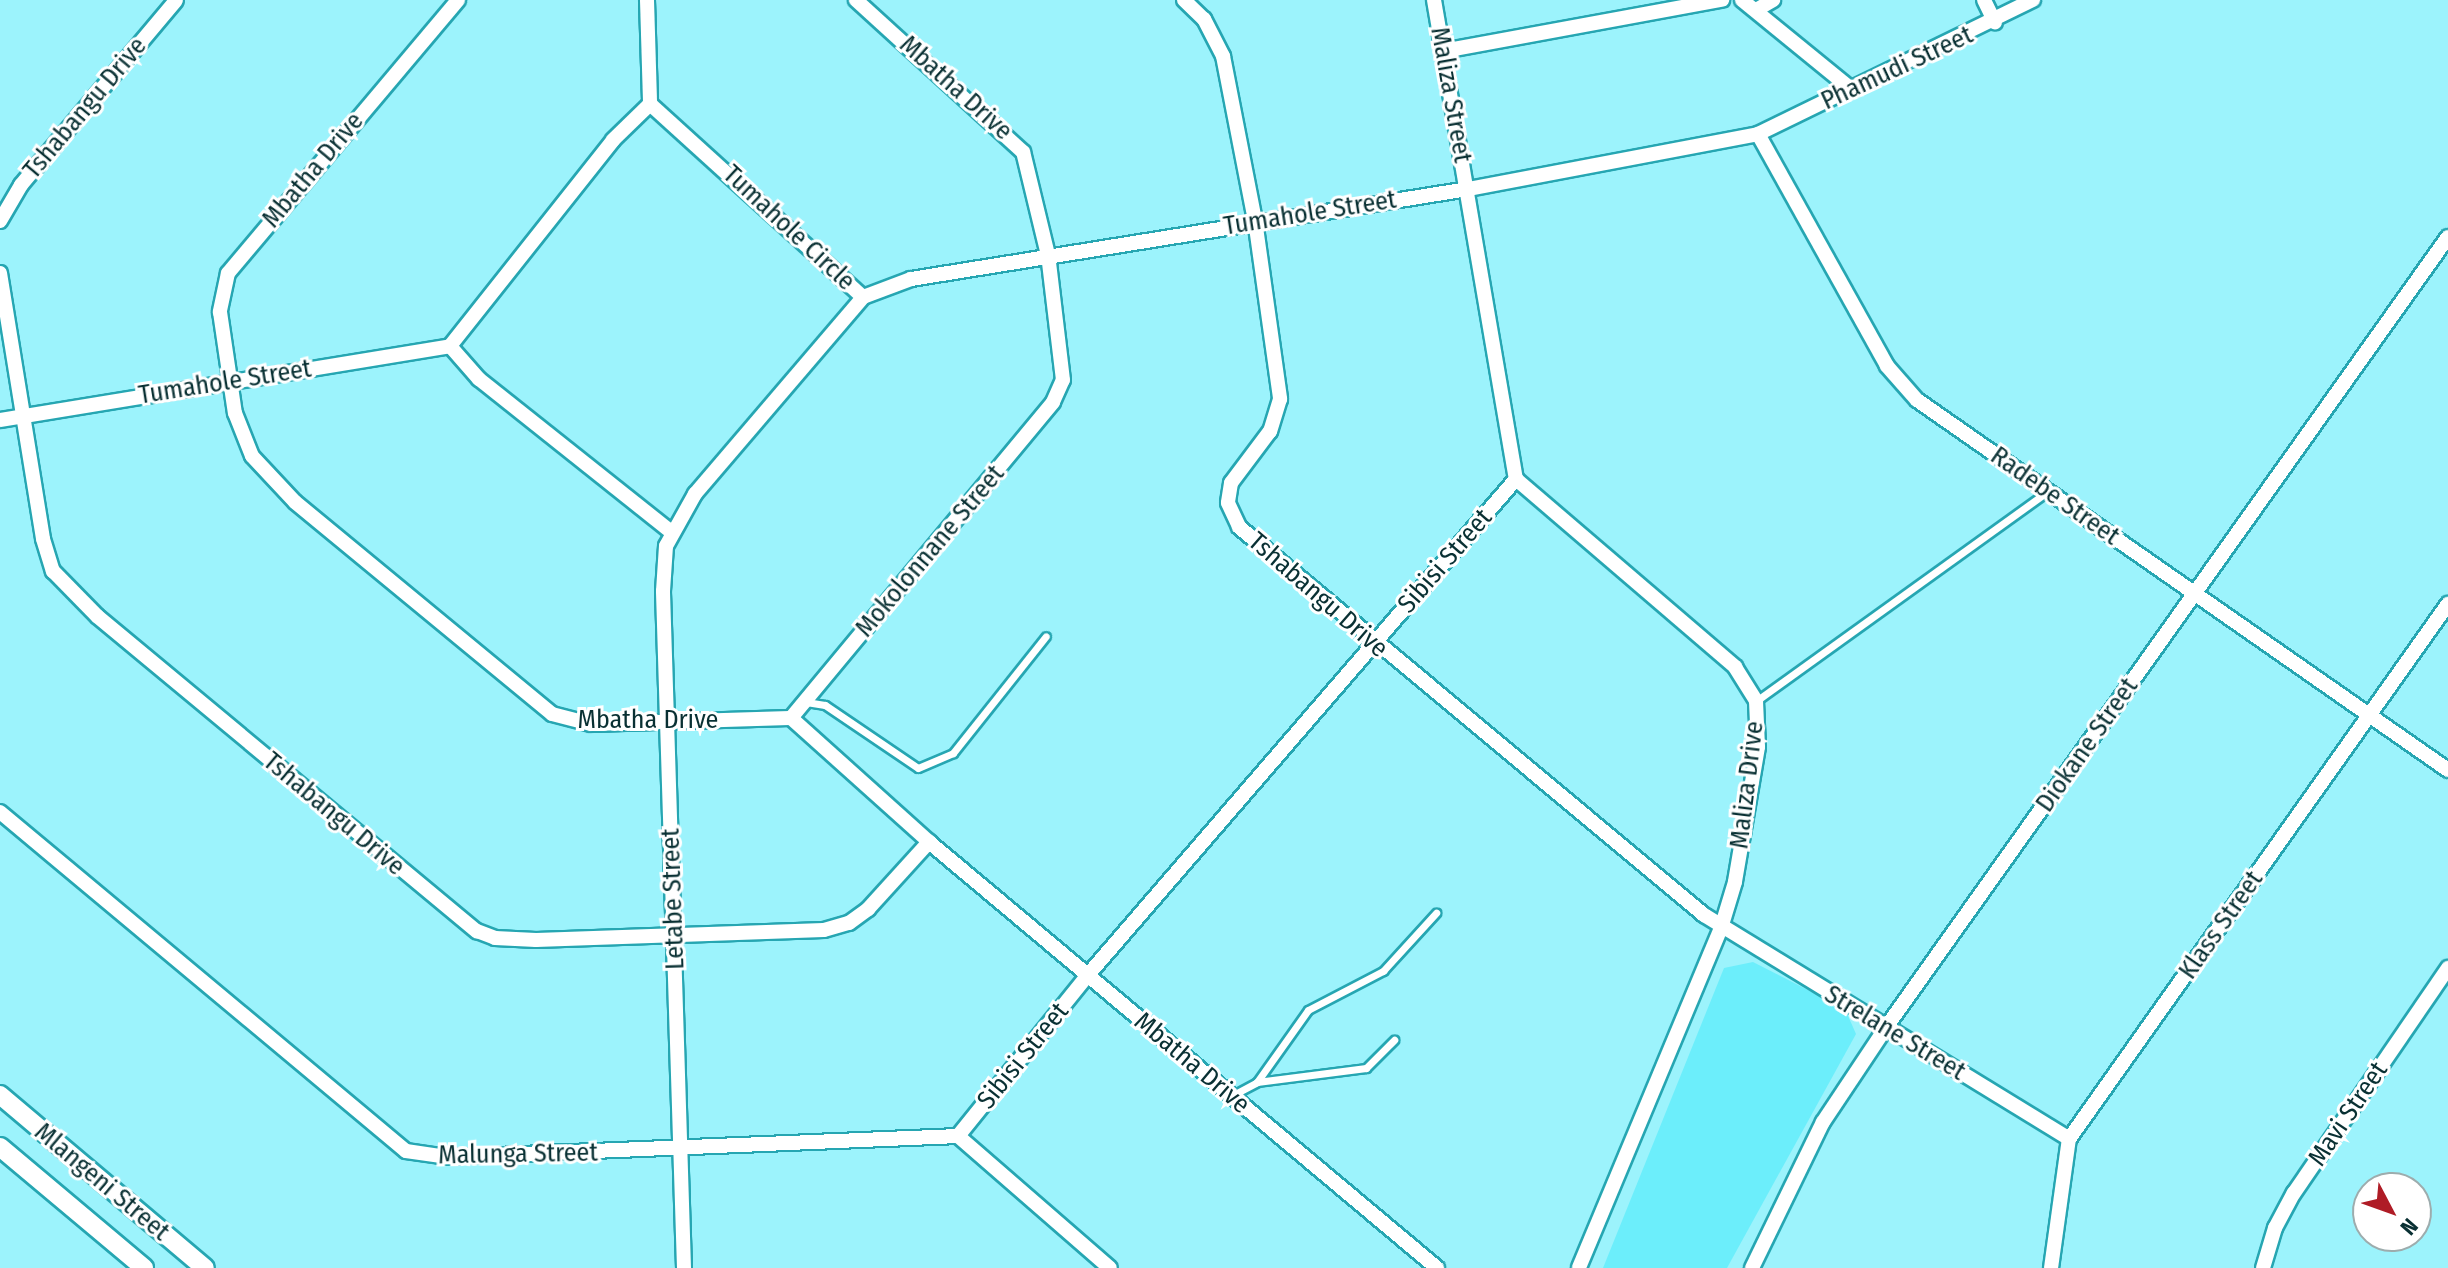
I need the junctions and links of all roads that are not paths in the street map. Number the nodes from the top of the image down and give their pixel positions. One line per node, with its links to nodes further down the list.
1 (176, 0): 20 (street, Tshabangu Drive)
2 (458, 0): 26 (street, Mbatha Drive)
3 (647, 0): 16 (street)
4 (856, 0): 22 (street, Mbatha Drive)
5 (1184, 0): 19 (street, Tshabangu Drive)
6 (1434, 0): 14 (street, Maliza Street)
7 (1722, 0): 14 (street)
8 (1742, 0): 12 (street)
9 (1773, 0): 12 (street)
10 (1984, 0): 13 (street)
11 (2033, 0): 13 (street, Phamudi Street)
12 (1756, 10): 15 (street)
13 (1995, 23): 15 (street, Phamudi Street)
14 (1443, 51): 18 (street, Maliza Street)
15 (1851, 89): 17 (street, Phamudi Street)
16 (650, 104): 24 (street, Tumahole Circle); 25 (street)
17 (1758, 134): 18 (street, Tumahole Street); 31 (street, Radebe Street)
18 (1468, 189): 19 (street, Tumahole Street); 30 (street)
19 (1255, 220): 22 (street, Tumahole Street); 36 (street, Tshabangu Drive)
20 (0, 221)
21 (2448, 237): 33 (street, Diokane Street)
22 (1048, 255): 24 (street, Tumahole Street); 27 (street, Mbatha Drive)
23 (0, 273): 28 (street, Tshabangu Drive)
24 (863, 297): 32 (street, Tumahole Circle)
25 (450, 346): 26 (street, Tumahole Street); 32 (street)
26 (230, 380): 28 (street, Tumahole Street); 41 (street, Mbatha Drive)
27 (1063, 380): 38 (street, Mokolonnane Street)
28 (24, 416): 29 (street, Tumahole Street); 47 (street, Tshabangu Drive)
29 (0, 420)
30 (1516, 479): 36 (street, Sibisi Street); 37 (street, Maliza Drive)
31 (2048, 491): 33 (street, Radebe Street); 37 (lane)
32 (670, 531): 41 (street, Letabe Street)
33 (2195, 593): 39 (street, Radebe Street); 50 (street, Diokane Street)
34 (2448, 604): 39 (street, Klass Street)
35 (1046, 636): 38 (lane)
36 (1374, 643): 46 (street, Tshabangu Drive); 49 (street, Sibisi Street)
37 (1756, 701): 46 (street, Maliza Drive)
38 (804, 702): 40 (street, Mokolonnane Street)
39 (2369, 717): 42 (street, Radebe Street); 56 (street, Klass Street)
40 (791, 718): 41 (street, Mbatha Drive); 44 (street, Mbatha Drive)
41 (666, 724): 47 (street, Letabe Street)
42 (2448, 770)
43 (0, 812): 58 (street, Malunga Street)
44 (929, 842): 47 (street, Tshabangu Drive); 49 (street, Mbatha Drive)
45 (1436, 913): 52 (lane)
46 (1721, 928): 50 (street, Strelane Street); 64 (street, Maliza Drive)
47 (674, 937): 58 (street, Letabe Street)
48 (2448, 968): 67 (street, Mavi Street)
49 (1087, 976): 54 (street, Mbatha Drive); 55 (street, Sibisi Street)
50 (1887, 1026): 56 (street, Strelane Street); 65 (street, Diokane Street)
51 (1394, 1040): 52 (lane)
52 (1257, 1082): 54 (lane)
53 (0, 1095): 60 (street, Mlangeni Street)
54 (1231, 1096): 63 (street, Mbatha Drive)
55 (958, 1136): 58 (street, Malunga Street); 62 (street)
56 (2069, 1139): 66 (street, Klass Street)
57 (0, 1147): 59 (street, Mlangeni Street)
58 (680, 1149): 61 (street, Letabe Street)
59 (144, 1268)
60 (205, 1268)
61 (684, 1268)
62 (1110, 1268)
63 (1437, 1268)
64 (1579, 1268)
65 (1752, 1268)
66 (2051, 1268)
67 (2263, 1268)

